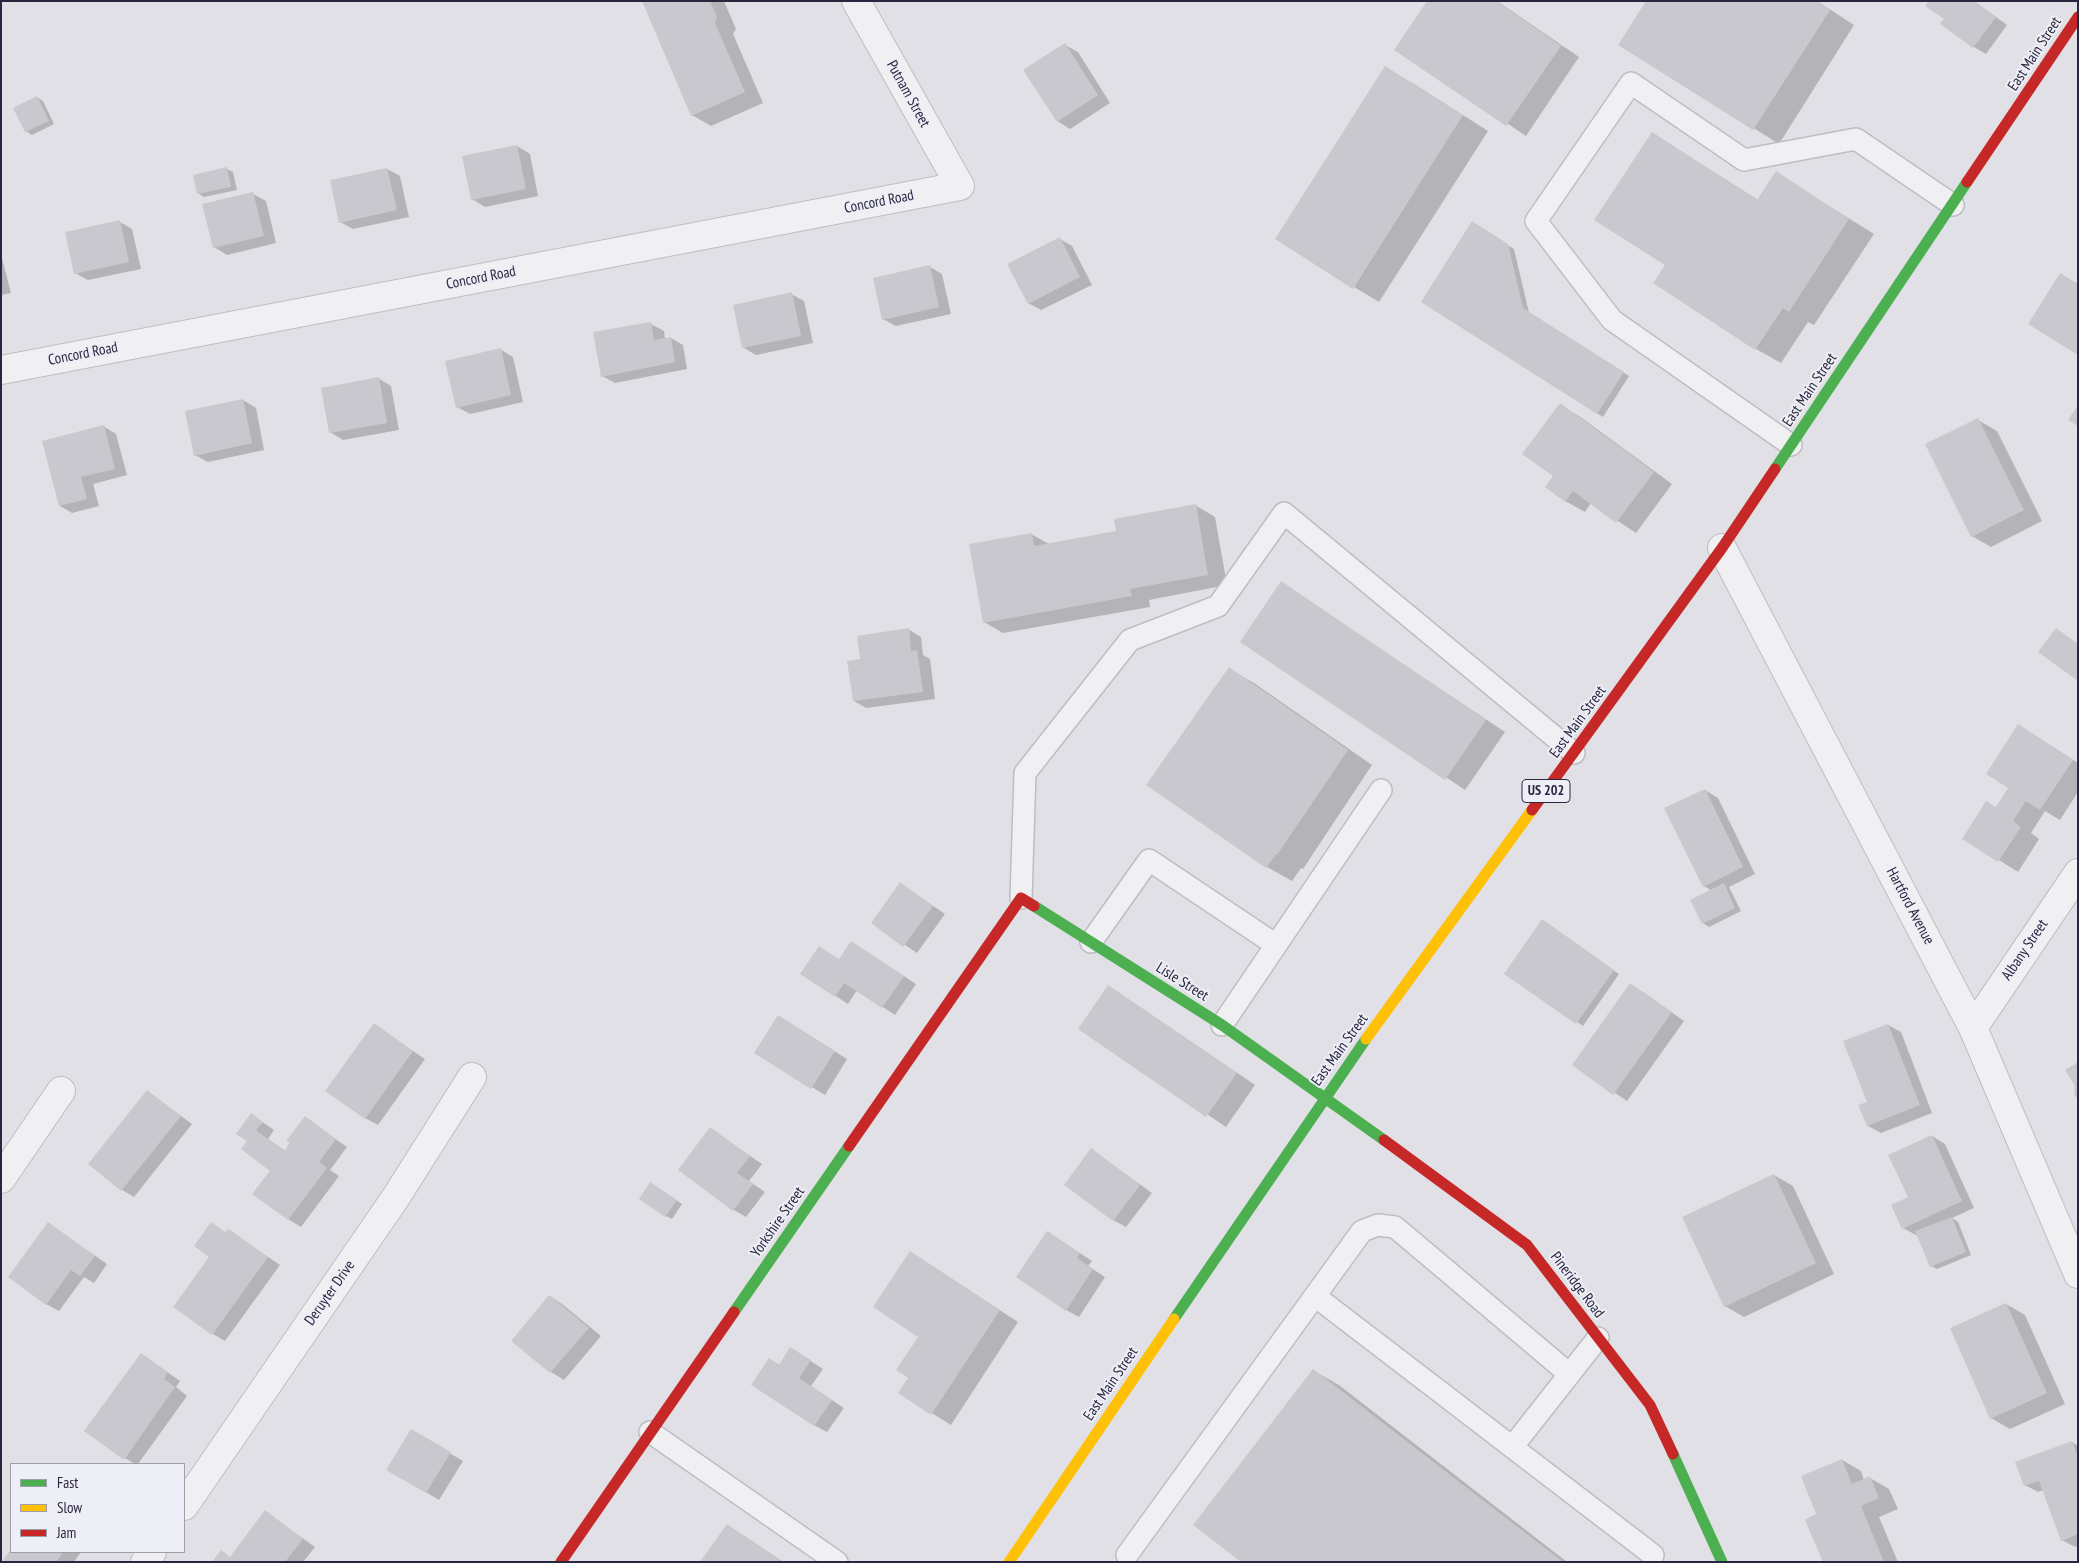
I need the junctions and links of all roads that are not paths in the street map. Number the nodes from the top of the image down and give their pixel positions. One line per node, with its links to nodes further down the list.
1 (856, 1): 3 (street, Putnam Street)
2 (2078, 17): 4 (main road, East Main Street / US 202)
3 (960, 186): 5 (street, Concord Road)
4 (1953, 205): 6 (main road, East Main Street / US 202); 6 (lane)
5 (1, 370)
6 (1791, 445): 7 (main road, East Main Street / US 202)
7 (1722, 548): 8 (main road, East Main Street / US 202); 15 (street, Hartford Avenue)
8 (1574, 753): 11 (lane); 18 (main road, East Main Street / US 202)
9 (1381, 790): 13 (lane)
10 (2078, 873): 15 (street, Albany Street)
11 (1021, 898): 12 (main road, Lisle Street); 24 (main road, Yorkshire Street)
12 (1090, 942): 13 (lane); 14 (main road, Lisle Street)
13 (1276, 945): 14 (lane)
14 (1222, 1025): 18 (main road, Lisle Street)
15 (1973, 1028): 20 (street, Hartford Avenue)
16 (472, 1077): 26 (street, Deruyter Drive)
17 (61, 1091): 19 (street)
18 (1325, 1096): 22 (main road, Pineridge Road); 31 (main road, East Main Street / US 202)
19 (1, 1178)
20 (2078, 1274)
21 (1315, 1296): 23 (lane); 25 (lane); 28 (lane)
22 (1598, 1338): 23 (lane); 32 (main road, Pineridge Road)
23 (1568, 1373): 25 (lane)
24 (650, 1432): 29 (main road, Yorkshire Street); 30 (lane)
25 (1513, 1446): 27 (lane)
26 (185, 1505)
27 (1653, 1555)
28 (1129, 1559)
29 (560, 1562)
30 (838, 1562)
31 (1009, 1562)
32 (1722, 1562)

